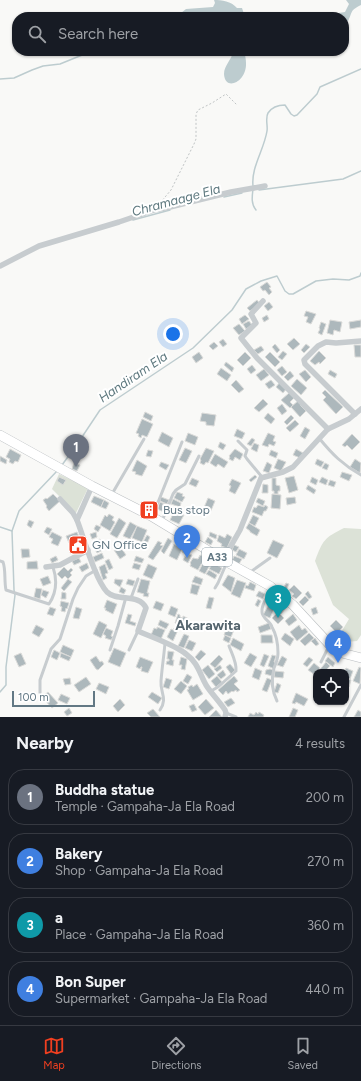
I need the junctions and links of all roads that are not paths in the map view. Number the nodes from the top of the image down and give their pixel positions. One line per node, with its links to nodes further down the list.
1 (265, 186): 2 (street)
2 (0, 266)
3 (263, 301): 7 (street)
4 (361, 341): 6 (street)
5 (361, 409): 6 (street)
6 (354, 414): 7 (street)
7 (328, 428): 9 (street)
8 (0, 435): 16 (highway, A33)
9 (319, 438): 14 (lane); 15 (street)
10 (144, 439): 17 (lane)
11 (238, 441): 15 (lane)
12 (182, 442): 19 (lane)
13 (199, 456): 21 (lane)
14 (361, 475)
15 (262, 477): 25 (street)
16 (92, 486): 17 (highway, A33); 20 (street)
17 (111, 495): 19 (highway, A33)
18 (60, 499): 20 (street)
19 (152, 517): 21 (highway, A33)
20 (77, 520): 22 (street)
21 (161, 522): 25 (highway, A33)
22 (88, 550): 27 (street); 28 (street)
23 (270, 558): 29 (lane)
24 (0, 560): 27 (lane)
25 (225, 561): 29 (highway, A33); 31 (lane)
26 (46, 567): 27 (street)
27 (53, 567)
28 (96, 570): 33 (street); 44 (lane)
29 (248, 574): 32 (highway, A33)
30 (138, 579): 33 (lane)
31 (215, 588)
32 (272, 588): 36 (highway, A33); 45 (lane)
33 (128, 598): 34 (street); 38 (lane)
34 (138, 631): 35 (street); 39 (lane)
35 (165, 643): 43 (street); 46 (lane)
36 (330, 645): 40 (highway, A33); 41 (lane)
37 (228, 646): 43 (lane)
38 (110, 650)
39 (128, 650)
40 (361, 658)
41 (321, 662)
42 (361, 685): 49 (lane)
43 (211, 691): 47 (street)
44 (40, 693)
45 (277, 701)
46 (160, 710)
47 (225, 715): 48 (lane)
48 (236, 717)
49 (344, 717)

